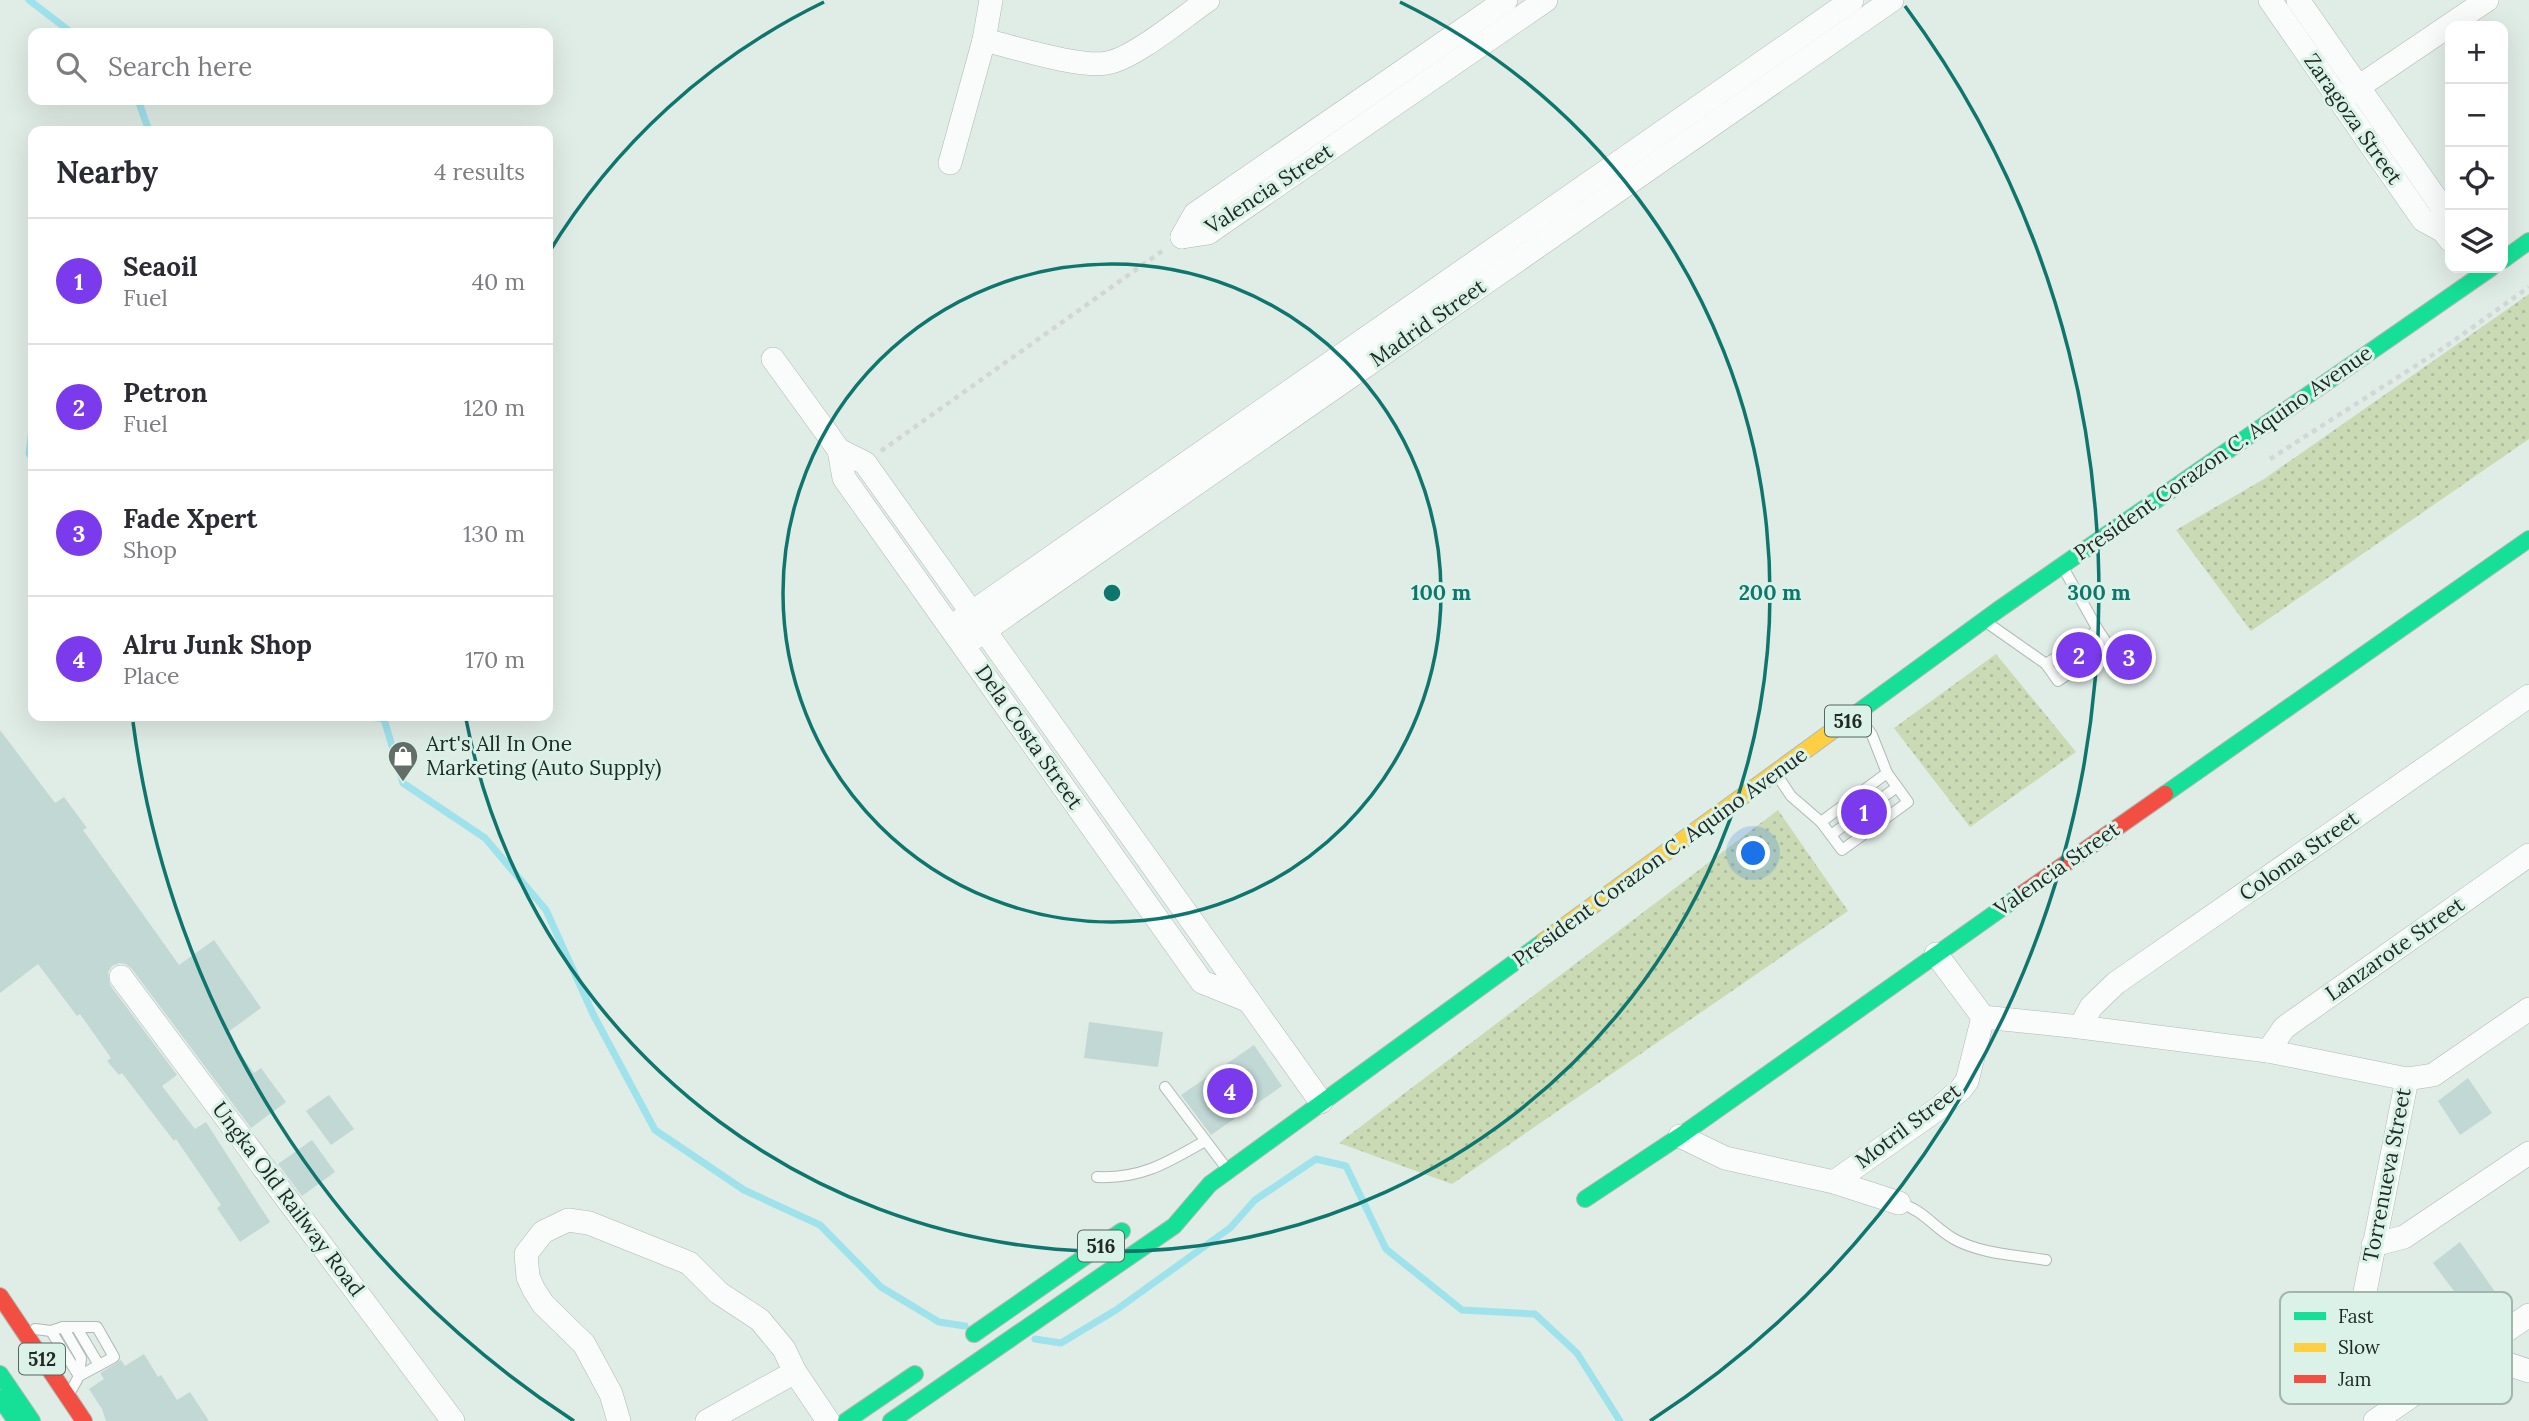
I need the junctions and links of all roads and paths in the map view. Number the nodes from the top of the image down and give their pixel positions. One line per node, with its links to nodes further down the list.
1 (991, 0): 10 (street)
2 (1208, 0): 10 (street)
3 (1546, 0): 9 (street, Valencia Street)
4 (1852, 0): 24 (street, Madrid Street)
5 (1892, 0): 24 (street, Madrid Street)
6 (2270, 0): 11 (street, Zaragoza Street)
7 (2298, 0): 11 (street, Zaragoza Street)
8 (2487, 0): 11 (street)
9 (1505, 6): 14 (street, Valencia Street)
10 (984, 40): 12 (street)
11 (2349, 93): 13 (street, Zaragoza Street)
12 (950, 163)
13 (2445, 224)
14 (1182, 237): 20 (path)
15 (2529, 242): 16 (main road)
16 (2508, 257)
17 (2476, 273): 22 (main road, President Corazon C. Aquino Avenue / 516)
18 (773, 359): 19 (street, Dela Costa Street)
19 (839, 450): 20 (street, Dela Costa Street); 26 (street, Dela Costa Street)
20 (865, 463): 24 (street, Dela Costa Street)
21 (2529, 539): 36 (main road, Valencia Street)
22 (2061, 565): 23 (main road, President Corazon C. Aquino Avenue / 516); 25 (lane)
23 (1984, 620): 27 (lane); 29 (main road, President Corazon C. Aquino Avenue / 516)
24 (979, 621): 26 (street, Madrid Street); 38 (street, Dela Costa Street)
25 (2098, 629): 27 (lane); 27 (lane)
26 (958, 636): 38 (street, Dela Costa Street)
27 (2046, 664)
28 (2529, 696): 41 (street, Coloma Street)
29 (1857, 714): 30 (main road, President Corazon C. Aquino Avenue / 516); 31 (lane)
30 (1775, 773): 33 (lane); 45 (main road, President Corazon C. Aquino Avenue / 516)
31 (1887, 773): 32 (lane); 33 (lane)
32 (1897, 787): 34 (lane); 34 (lane)
33 (1821, 822): 34 (lane)
34 (1831, 835)
35 (2529, 855): 42 (street, Lanzarote Street)
36 (1936, 954): 40 (street); 46 (main road, Valencia Street)
37 (121, 977): 83 (street, Ungka Old Railway Road)
38 (1247, 1000): 45 (street, Dela Costa Street)
39 (2529, 1009): 43 (street)
40 (1983, 1017): 41 (street, Torrenueva Street); 51 (street, Motril Street)
41 (2080, 1027): 42 (street, Torrenueva Street)
42 (2268, 1051): 43 (street, Torrenueva Street)
43 (2407, 1079): 57 (street, Torrenueva Street)
44 (1165, 1087): 47 (lane)
45 (1321, 1102): 49 (main road, President Corazon C. Aquino Avenue / 516)
46 (1680, 1136): 51 (street); 53 (main road, Valencia Street)
47 (1205, 1141): 49 (lane); 50 (lane)
48 (2529, 1153): 57 (street)
49 (1228, 1170): 52 (main road, President Corazon C. Aquino Avenue / 516)
50 (1097, 1177)
51 (1834, 1182): 54 (street)
52 (1210, 1184): 55 (main road, President Corazon C. Aquino Avenue / 516); 55 (main road, President Corazon C. Aquino Avenue / 516)
53 (1585, 1199)
54 (1899, 1203): 58 (lane)
55 (1171, 1214): 88 (main road, President Corazon C. Aquino Avenue / 516)
56 (1138, 1220): 68 (main road, 516)
57 (2373, 1245): 59 (street, Torrenueva Street)
58 (2046, 1260)
59 (2365, 1292)
60 (0, 1296): 65 (main road, 512)
61 (2529, 1315): 64 (street)
62 (0, 1325): 81 (main road, 512)
63 (63, 1327): 66 (lane); 67 (lane); 75 (lane)
64 (2512, 1327)
65 (22, 1328): 67 (lane); 77 (main road, 512)
66 (77, 1328): 69 (lane); 69 (lane)
67 (51, 1331): 75 (lane)
68 (958, 1345)
69 (99, 1365): 75 (lane)
70 (2512, 1365): 72 (street, Torrenueva Street)
71 (925, 1367): 87 (main road)
72 (2529, 1371)
73 (795, 1372): 84 (street); 85 (street); 86 (street)
74 (0, 1374): 80 (main road, 512)
75 (79, 1376): 77 (lane)
76 (0, 1398): 79 (main road, 512)
77 (72, 1404): 82 (main road, 512)
78 (2400, 1404): 89 (street)
79 (16, 1421)
80 (32, 1421)
81 (65, 1421)
82 (84, 1421)
83 (453, 1421)
84 (619, 1421)
85 (706, 1421)
86 (828, 1421)
87 (846, 1421)
88 (891, 1421)
89 (2375, 1421)

